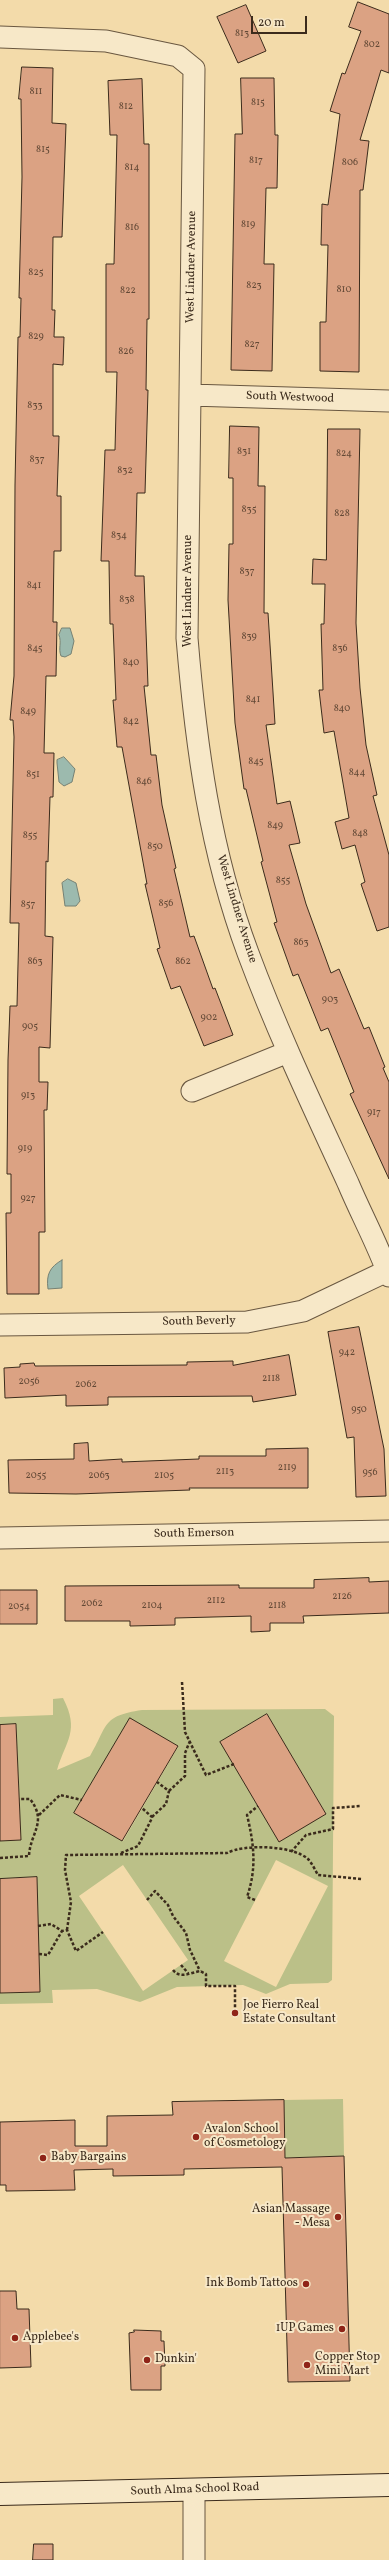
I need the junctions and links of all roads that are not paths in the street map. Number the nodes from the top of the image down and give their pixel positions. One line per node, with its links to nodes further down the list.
1 (0, 37): 2 (street, West Lindner Avenue)
2 (190, 395): 3 (street, South Westwood); 4 (street, West Lindner Avenue)
3 (389, 402)
4 (288, 1052): 5 (street); 6 (street, West Lindner Avenue)
5 (192, 1091)
6 (388, 1274): 7 (street, South Beverly)
7 (0, 1325)
8 (389, 1531): 9 (street, South Emerson)
9 (0, 1538)
10 (389, 2485): 11 (main road, South Alma School Road)
11 (194, 2490): 12 (main road, South Alma School Road); 13 (street)
12 (0, 2494)
13 (194, 2560)

